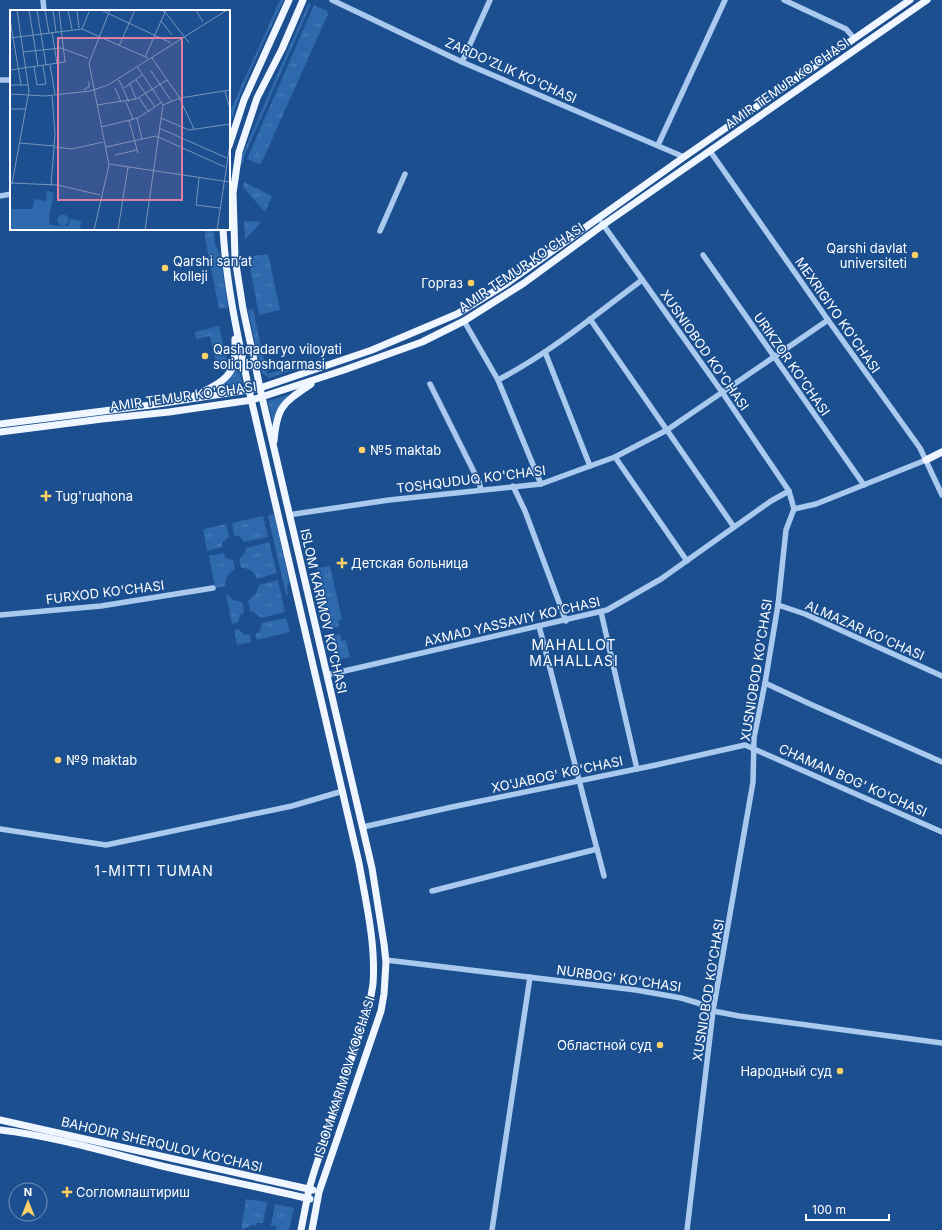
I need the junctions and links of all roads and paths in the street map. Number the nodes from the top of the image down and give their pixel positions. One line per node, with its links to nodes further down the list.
1 (43, 0): 10 (street)
2 (289, 0): 13 (main road)
3 (303, 0): 35 (main road, ISLOM KARIMOV KO‘CHASI)
4 (332, 0): 12 (street, ZARDO'ZLIK KO'CHASI)
5 (490, 0): 12 (street)
6 (725, 0): 14 (street)
7 (784, 0): 11 (street)
8 (910, 0): 11 (main road, AMIR TEMUR KO'CHASI)
9 (927, 0): 15 (main road, AMIR TEMUR KO'CHASI)
10 (44, 10)
11 (854, 38): 16 (main road, AMIR TEMUR KO'CHASI)
12 (462, 62): 14 (street, ZARDO'ZLIK KO'CHASI)
13 (230, 143)
14 (658, 145): 16 (street, ZARDO'ZLIK KO'CHASI)
15 (710, 152): 21 (main road, AMIR TEMUR KO'CHASI); 27 (street, MEXRIGIYO KO'CHASI)
16 (684, 157): 20 (main road, AMIR TEMUR KO'CHASI)
17 (405, 174): 23 (street)
18 (10, 194): 19 (street)
19 (0, 196)
20 (598, 218): 21 (street, XUSNIOBOD KO'CHASI); 35 (main road, AMIR TEMUR KO'CHASI)
21 (603, 225): 25 (street, XUSNIOBOD KO'CHASI); 28 (main road, AMIR TEMUR KO'CHASI)
22 (223, 230): 29 (main road, ISLOM KARIMOV KO‘CHASI)
23 (380, 231)
24 (703, 255): 31 (street, URIKZOR KO'CHASI)
25 (642, 280): 26 (street); 37 (street, XUSNIOBOD KO'CHASI)
26 (590, 319): 30 (street); 42 (street)
27 (828, 320): 31 (street, TOSHQUDUQ KO'CHASI); 48 (street, MEXRIGIYO KO'CHASI)
28 (464, 321): 32 (main road, AMIR TEMUR KO'CHASI); 33 (street)
29 (236, 327): 36 (main road, ISLOM KARIMOV KO‘CHASI); 39 (main road)
30 (545, 352): 33 (street); 49 (street)
31 (774, 357): 37 (street, TOSHQUDUQ KO'CHASI); 51 (street, URIKZOR KO'CHASI)
32 (319, 379): 38 (main road, AMIR TEMUR KO'CHASI); 44 (main road)
33 (498, 380): 50 (street)
34 (430, 384): 53 (street)
35 (260, 388): 36 (main road, AMIR TEMUR KO'CHASI); 38 (main road, ISLOM KARIMOV KO‘CHASI)
36 (249, 390): 39 (main road, AMIR TEMUR KO'CHASI); 40 (main road, ISLOM KARIMOV KO‘CHASI)
37 (722, 392): 42 (street, TOSHQUDUQ KO'CHASI); 54 (street, XUSNIOBOD KO'CHASI)
38 (262, 397): 40 (main road, AMIR TEMUR KO'CHASI); 44 (main road, ISLOM KARIMOV KO‘CHASI)
39 (186, 400): 41 (main road, AMIR TEMUR KO'CHASI)
40 (252, 400): 43 (main road, AMIR TEMUR KO'CHASI); 73 (main road, ISLOM KARIMOV KO‘CHASI)
41 (0, 424)
42 (667, 430): 46 (street, TOSHQUDUQ KO'CHASI); 58 (street)
43 (0, 432)
44 (274, 447): 57 (main road, ISLOM KARIMOV KO‘CHASI)
45 (942, 452): 48 (main road)
46 (615, 457): 49 (street, TOSHQUDUQ KO'CHASI); 59 (street)
47 (942, 458): 48 (main road)
48 (926, 460): 51 (street); 55 (street, MEXRIGIYO KO'CHASI)
49 (590, 466): 50 (street, TOSHQUDUQ KO'CHASI)
50 (541, 484): 52 (street, TOSHQUDUQ KO'CHASI)
51 (864, 485): 56 (street)
52 (513, 486): 53 (street, TOSHQUDUQ KO'CHASI); 64 (street)
53 (481, 490): 57 (street, TOSHQUDUQ KO'CHASI)
54 (789, 491): 56 (street, XUSNIOBOD KO'CHASI); 58 (street, AXMAD YASSAVIY KO'CHASI)
55 (942, 495)
56 (794, 510): 61 (street, XUSNIOBOD KO'CHASI)
57 (289, 515): 66 (main road, ISLOM KARIMOV KO‘CHASI)
58 (734, 527): 59 (street, AXMAD YASSAVIY KO'CHASI)
59 (687, 561): 62 (street, AXMAD YASSAVIY KO'CHASI)
60 (213, 588): 63 (street, FURXOD KO'CHASI)
61 (778, 605): 67 (street, ALMAZAR KO'CHASI); 68 (street, XUSNIOBOD KO'CHASI)
62 (601, 612): 64 (street, AXMAD YASSAVIY KO'CHASI); 71 (street)
63 (0, 615)
64 (566, 621): 65 (street, AXMAD YASSAVIY KO'CHASI)
65 (539, 626): 66 (street, AXMAD YASSAVIY KO'CHASI); 72 (street)
66 (327, 675): 74 (main road, ISLOM KARIMOV KO‘CHASI)
67 (942, 676)
68 (765, 683): 69 (street, XUSNIOBOD KO'CHASI); 70 (street)
69 (754, 749): 71 (street, XO'JABOG' KO'CHASI); 76 (street, CHAMAN BOG' KO'CHASI); 84 (street, XUSNIOBOD KO'CHASI)
70 (942, 762)
71 (637, 769): 72 (street, XO'JABOG' KO'CHASI)
72 (579, 781): 74 (street, XO'JABOG' KO'CHASI); 77 (street)
73 (342, 792): 75 (street); 79 (main road, ISLOM KARIMOV KO‘CHASI)
74 (363, 827): 78 (main road, ISLOM KARIMOV KO‘CHASI)
75 (0, 829)
76 (942, 832)
77 (597, 849): 80 (street); 81 (street)
78 (370, 860): 79 (main road); 82 (main road, ISLOM KARIMOV KO‘CHASI)
79 (359, 863): 88 (main road, ISLOM KARIMOV KO‘CHASI)
80 (604, 876)
81 (432, 891)
82 (386, 960): 83 (street, NURBOG' KO'CHASI); 89 (main road, ISLOM KARIMOV KO‘CHASI)
83 (530, 977): 84 (street, NURBOG' KO'CHASI); 94 (street)
84 (713, 1011): 85 (street, NURBOG' KO'CHASI); 95 (street, XUSNIOBOD KO'CHASI)
85 (942, 1043)
86 (0, 1120): 88 (main road, BAHODIR SHERQULOV KO‘CHASI)
87 (0, 1130): 90 (main road, BAHODIR SHERQULOV KO‘CHASI)
88 (309, 1189): 89 (main road, BAHODIR SHERQULOV KO‘CHASI); 90 (main road, ISLOM KARIMOV KO‘CHASI)
89 (319, 1192): 91 (main road, ISLOM KARIMOV KO‘CHASI)
90 (307, 1198): 91 (main road, BAHODIR SHERQULOV KO‘CHASI); 92 (main road, ISLOM KARIMOV KO‘CHASI)
91 (317, 1200): 93 (main road, ISLOM KARIMOV KO‘CHASI)
92 (301, 1230)
93 (312, 1230)
94 (492, 1230)
95 (687, 1230)

